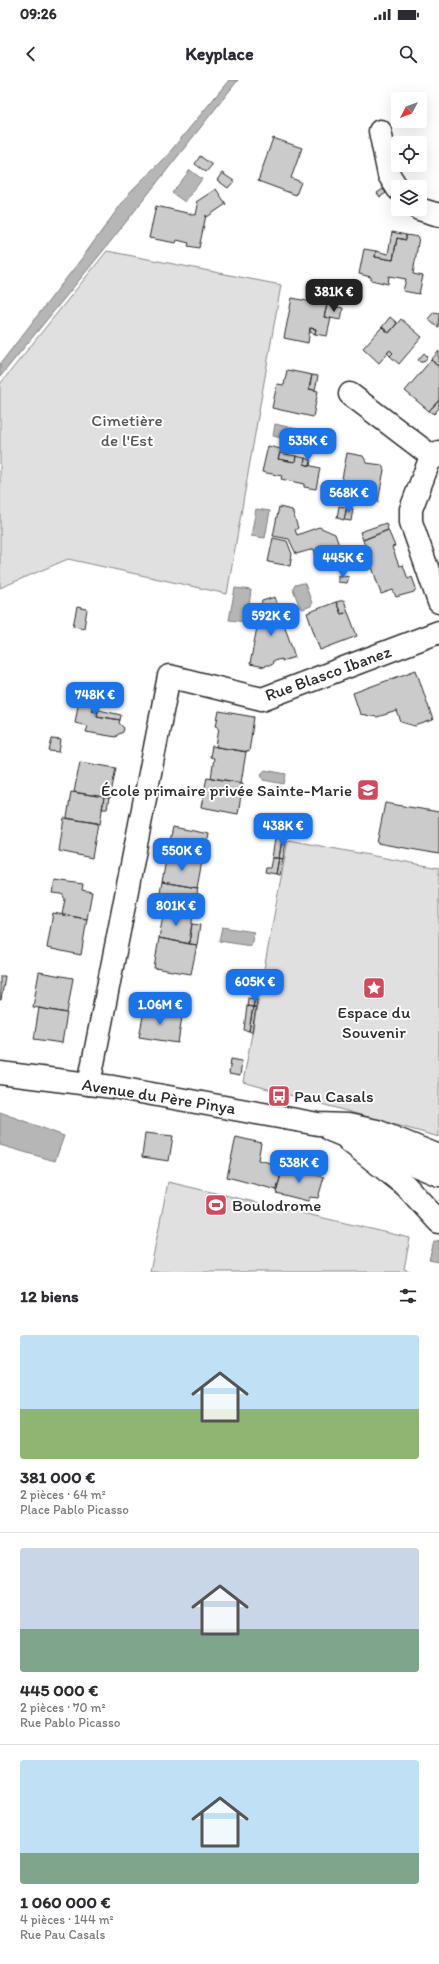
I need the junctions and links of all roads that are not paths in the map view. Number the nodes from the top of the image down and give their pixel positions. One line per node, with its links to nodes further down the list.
1 (380, 131): 2 (street)
2 (392, 180)
3 (427, 211): 4 (street)
4 (439, 215)
5 (350, 394): 6 (street)
6 (436, 455): 7 (street)
7 (439, 602)
8 (439, 632): 10 (street, Rue Blasco Ibanez)
9 (0, 1073): 10 (street, Avenue du Père Pinya)
10 (89, 1084): 11 (street, Avenue du Père Pinya)
11 (318, 1124): 12 (street, Avenue du Père Pinya); 13 (street, Avenue du Père Pinya)
12 (344, 1138): 14 (street, Avenue du Père Pinya); 15 (street)
13 (439, 1156)
14 (439, 1175)
15 (439, 1222)

